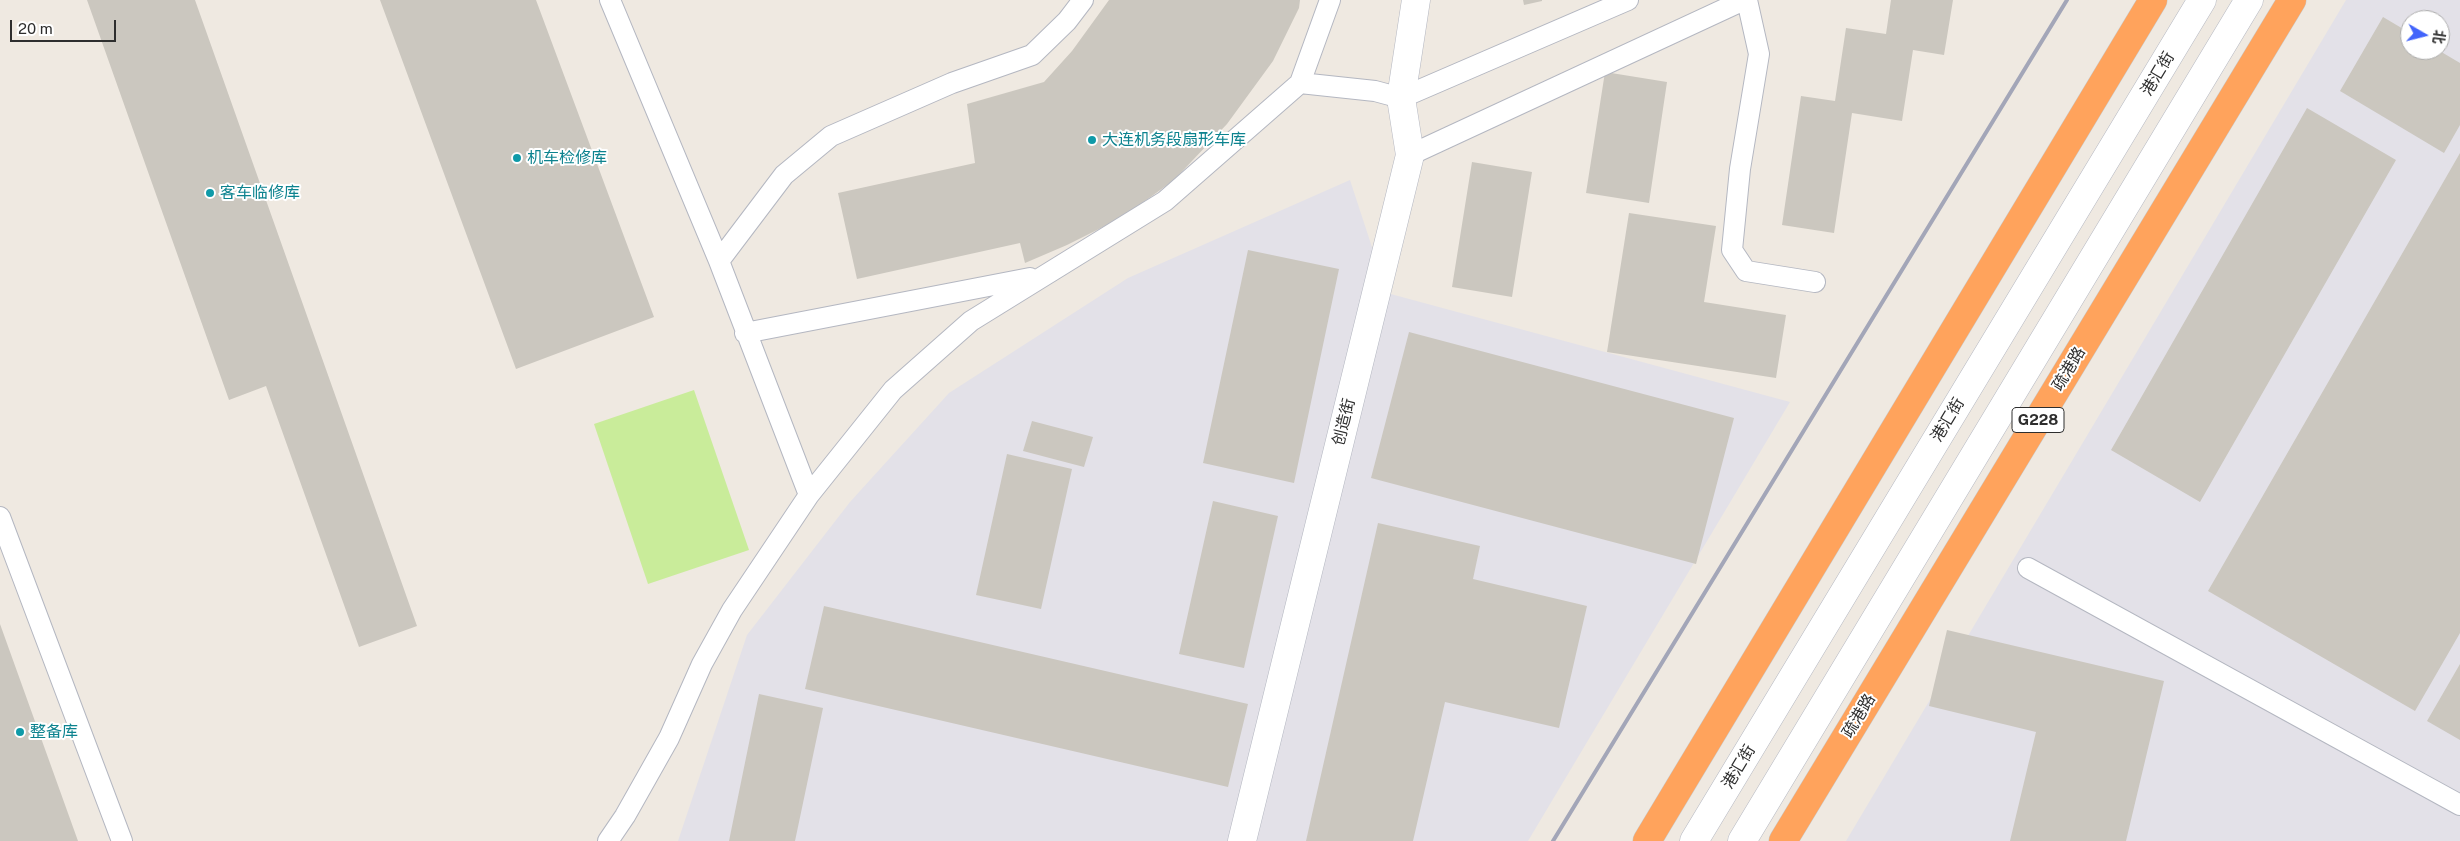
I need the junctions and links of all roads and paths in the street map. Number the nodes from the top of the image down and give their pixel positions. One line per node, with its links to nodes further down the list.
1 (610, 0): 14 (lane)
2 (1083, 0): 14 (lane)
3 (1330, 0): 11 (lane)
4 (1416, 0): 12 (street, 创造街)
5 (1628, 0): 12 (lane)
6 (1745, 0): 13 (lane); 16 (lane)
7 (2153, 0): 25 (highway)
8 (2202, 0): 26 (street, 港汇街)
9 (2249, 0): 27 (street)
10 (2292, 0): 28 (highway, 疏港路 / G228)
11 (1300, 83): 12 (lane); 15 (lane)
12 (1401, 98): 13 (street, 创造街)
13 (1410, 155): 24 (street, 创造街)
14 (718, 261): 17 (lane)
15 (1043, 276): 17 (lane); 18 (lane)
16 (1815, 282)
17 (745, 333): 18 (lane)
18 (809, 495): 23 (lane)
19 (0, 517): 22 (lane)
20 (2028, 568): 21 (lane)
21 (2460, 806)
22 (122, 841)
23 (608, 841)
24 (1242, 841)
25 (1647, 841)
26 (1694, 841)
27 (1742, 841)
28 (1783, 841)

